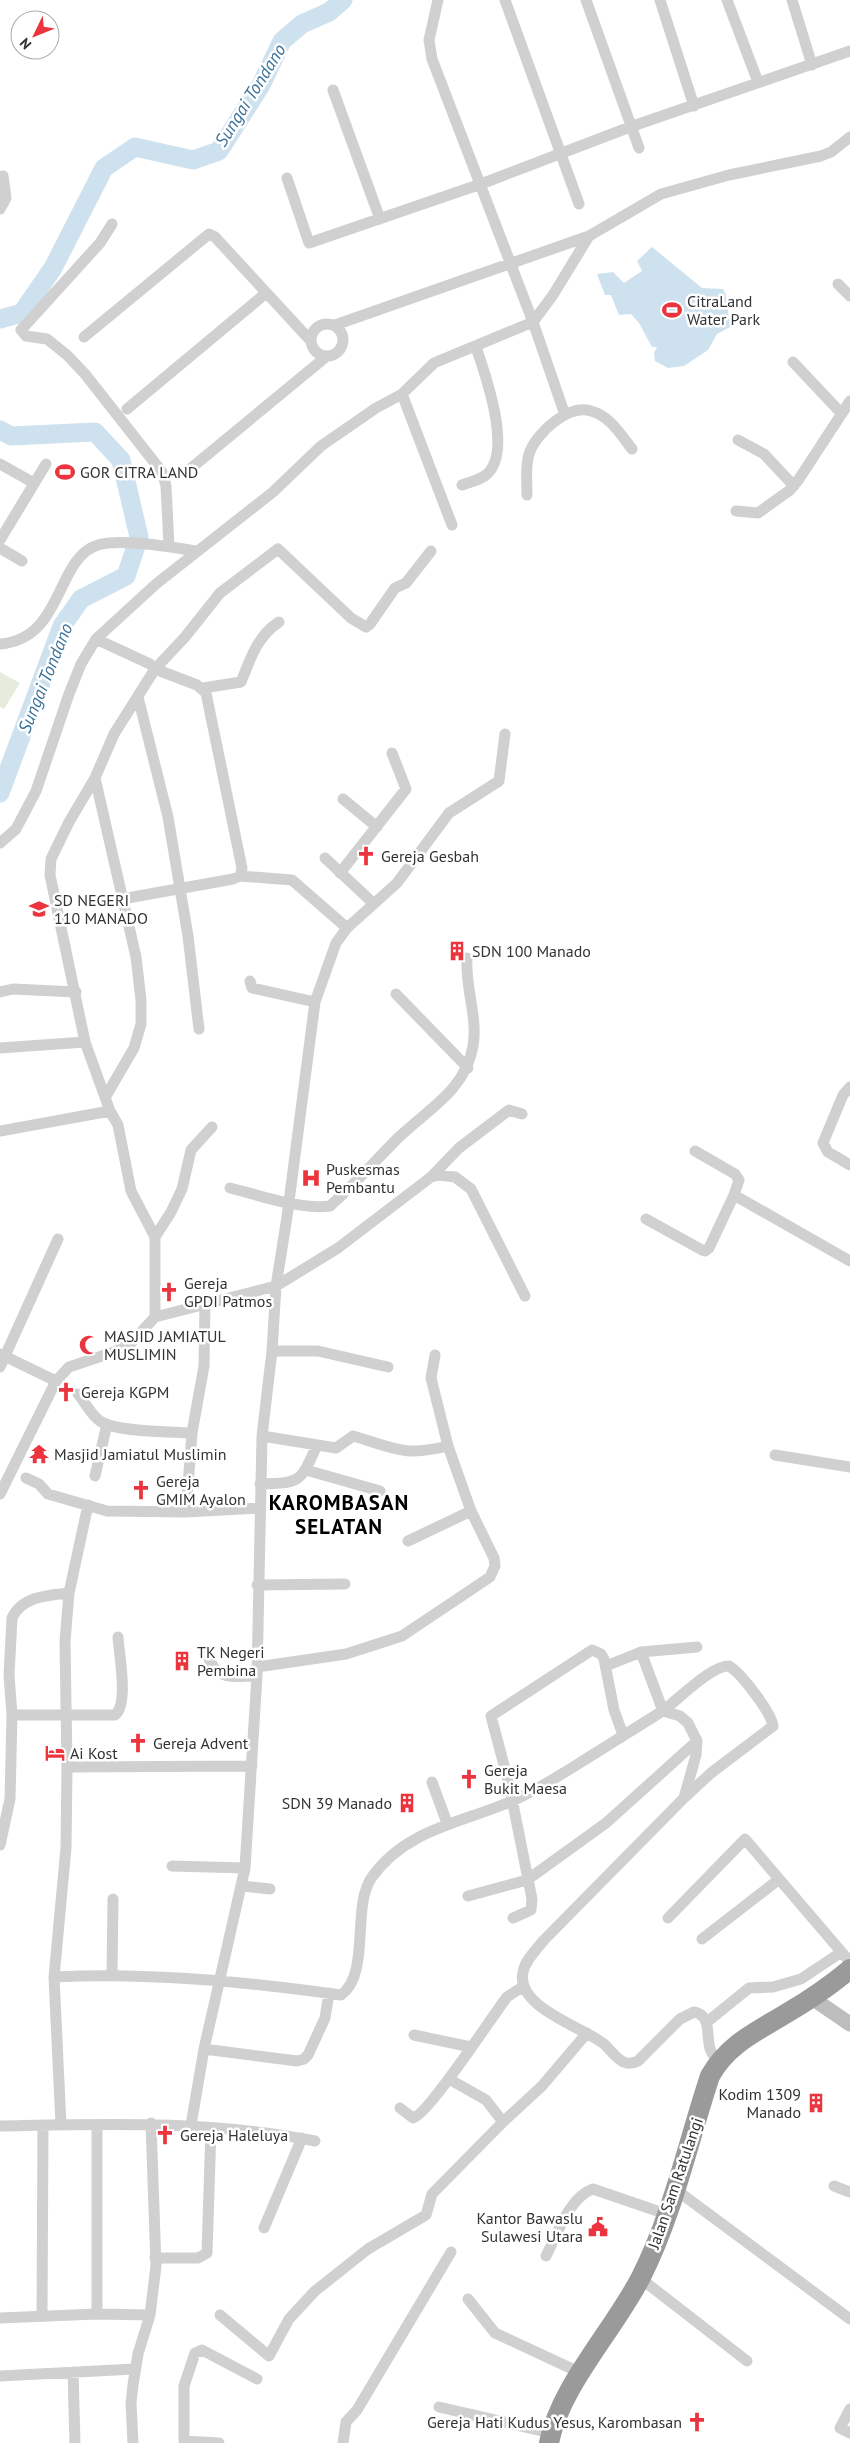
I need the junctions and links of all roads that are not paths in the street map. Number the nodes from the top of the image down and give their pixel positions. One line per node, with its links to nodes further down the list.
1 (438, 0): 18 (street)
2 (505, 0): 15 (street)
3 (586, 0): 12 (street)
4 (660, 0): 11 (street)
5 (727, 0): 9 (street)
6 (792, 0): 8 (street)
7 (850, 51): 8 (street)
8 (812, 65): 9 (street)
9 (758, 82): 11 (street)
10 (333, 90): 21 (street)
11 (694, 106): 12 (street)
12 (630, 127): 14 (street); 15 (street)
13 (850, 137): 23 (street)
14 (639, 148)
15 (560, 152): 18 (street); 19 (street)
16 (3, 176): 20 (street)
17 (287, 178): 21 (street)
18 (481, 184): 21 (street); 24 (street)
19 (578, 204)
20 (0, 209)
21 (380, 219)
22 (112, 224): 52 (street)
23 (589, 236): 24 (street); 28 (street)
24 (509, 262): 28 (street); 29 (street)
25 (838, 284): 27 (street)
26 (265, 294): 30 (street); 31 (street); 37 (street)
27 (850, 296)
28 (533, 322): 32 (street); 39 (street)
29 (335, 325): 31 (street); 33 (street)
30 (84, 337)
31 (310, 340): 33 (street)
32 (476, 346): 35 (street); 46 (street)
33 (327, 356): 44 (street)
34 (793, 362): 38 (street)
35 (402, 394): 50 (street); 54 (street)
36 (850, 401): 38 (street)
37 (127, 409)
38 (841, 413): 47 (street)
39 (565, 415): 41 (street); 48 (street)
40 (738, 440): 47 (street)
41 (632, 449)
42 (0, 464): 45 (street)
43 (46, 464): 45 (street)
44 (190, 469)
45 (34, 483): 51 (street)
46 (462, 485)
47 (794, 486): 49 (street)
48 (527, 495)
49 (736, 511)
50 (452, 525)
51 (0, 540)
52 (169, 546): 54 (street); 59 (street)
53 (0, 548): 56 (street)
54 (196, 551): 58 (street)
55 (431, 551): 60 (street)
56 (22, 561)
57 (279, 622): 61 (street)
58 (96, 639): 60 (street); 68 (street)
59 (0, 644)
60 (155, 669): 61 (street); 62 (street)
61 (203, 688): 71 (street)
62 (138, 697): 65 (street); 72 (street)
63 (505, 734): 74 (street)
64 (392, 753): 67 (street)
65 (95, 778): 73 (street); 79 (street)
66 (343, 799): 67 (street)
67 (376, 827): 70 (street)
68 (0, 843)
69 (325, 858): 70 (street)
70 (340, 873): 74 (street)
71 (240, 876): 72 (street); 75 (street)
72 (181, 889): 73 (street); 82 (street)
73 (122, 899): 87 (street)
74 (373, 903): 75 (street)
75 (347, 928): 81 (street)
76 (467, 958): 85 (street)
77 (250, 981): 81 (street)
78 (0, 992): 79 (street)
79 (76, 992): 83 (street)
80 (396, 994): 85 (street)
81 (315, 1002): 97 (street)
82 (200, 1029)
83 (85, 1042): 84 (street); 87 (street)
84 (0, 1048)
85 (468, 1068): 97 (street)
86 (850, 1087): 93 (street)
87 (106, 1096): 88 (street)
88 (110, 1110): 91 (street); 99 (street)
89 (522, 1114): 94 (street)
90 (212, 1127): 99 (street)
91 (0, 1131)
92 (696, 1151): 96 (street)
93 (850, 1164)
94 (431, 1177): 102 (street); 103 (street)
95 (230, 1188): 97 (street)
96 (734, 1196): 98 (street); 101 (street)
97 (289, 1202): 102 (street)
98 (646, 1219)
99 (154, 1237): 105 (street)
100 (58, 1239): 108 (street)
101 (850, 1261)
102 (276, 1286): 104 (street); 106 (street)
103 (526, 1296)
104 (205, 1303): 105 (street); 113 (street)
105 (155, 1317): 110 (street)
106 (272, 1351): 109 (street); 114 (street)
107 (435, 1355): 116 (street)
108 (2, 1359): 110 (street)
109 (388, 1367)
110 (56, 1381): 124 (street)
111 (78, 1394): 112 (street)
112 (107, 1424): 113 (street); 120 (street)
113 (192, 1433): 128 (street)
114 (262, 1436): 115 (street); 122 (street)
115 (317, 1445): 116 (street); 119 (street)
116 (448, 1446): 127 (street)
117 (775, 1455): 118 (street)
118 (850, 1467)
119 (306, 1470): 122 (street); 123 (street)
120 (96, 1476)
121 (26, 1478): 125 (street)
122 (260, 1484): 126 (street)
123 (380, 1491)
124 (0, 1494)
125 (88, 1505): 128 (street); 132 (street)
126 (260, 1508): 128 (street); 131 (street)
127 (471, 1511): 129 (street); 138 (street)
128 (186, 1512)
129 (408, 1541)
130 (345, 1584): 131 (street)
131 (258, 1585): 138 (street)
132 (69, 1593): 140 (street); 141 (street)
133 (118, 1637): 140 (street)
134 (697, 1647): 135 (street)
135 (641, 1652): 137 (street); 139 (street)
136 (206, 1654): 138 (street)
137 (606, 1666): 142 (street); 148 (street)
138 (257, 1671): 144 (street)
139 (663, 1711): 142 (street); 143 (street); 147 (street)
140 (67, 1714): 141 (street); 145 (street)
141 (12, 1715): 150 (street)
142 (623, 1735): 148 (street)
143 (697, 1741): 147 (street); 153 (street)
144 (252, 1766): 145 (street); 152 (street)
145 (67, 1767): 165 (street)
146 (432, 1782): 149 (street)
147 (684, 1798): 167 (street)
148 (512, 1801): 149 (street); 153 (street)
149 (447, 1823): 168 (street)
150 (0, 1845)
151 (172, 1866): 152 (street)
152 (245, 1868): 155 (street)
153 (527, 1880): 157 (street); 159 (street)
154 (778, 1880): 160 (street); 161 (street); 162 (street)
155 (241, 1886): 156 (street); 166 (street)
156 (270, 1889)
157 (468, 1896)
158 (113, 1899): 164 (street)
159 (513, 1918)
160 (668, 1918)
161 (702, 1939)
162 (845, 1961): 163 (street); 169 (highway, Jalan Sam Ratulangi); 170 (street)
163 (850, 1962)
164 (112, 1974): 165 (street); 166 (street)
165 (54, 1977): 185 (street)
166 (221, 1982): 168 (street); 175 (street)
167 (524, 1986): 172 (street); 174 (street)
168 (329, 1993): 175 (street)
169 (812, 1998): 171 (main road); 176 (highway, Jalan Sam Ratulangi)
170 (707, 2022): 172 (street); 176 (street)
171 (850, 2024)
172 (587, 2033): 179 (street)
173 (414, 2035): 174 (street)
174 (471, 2047): 177 (street)
175 (204, 2050): 183 (street)
176 (719, 2060): 190 (highway, Jalan Sam Ratulangi)
177 (449, 2079): 178 (street); 179 (street)
178 (400, 2108)
179 (503, 2122): 201 (street)
180 (151, 2124): 182 (street); 183 (street); 196 (street)
181 (42, 2125): 184 (street); 185 (street); 202 (street)
182 (97, 2125): 185 (street); 199 (street)
183 (190, 2125): 186 (street)
184 (0, 2126)
185 (61, 2126)
186 (211, 2128): 187 (street); 196 (street)
187 (302, 2138): 188 (street); 193 (street)
188 (314, 2141)
189 (834, 2186): 191 (street)
190 (674, 2189): 192 (highway, Jalan Sam Ratulangi); 204 (street)
191 (850, 2192)
192 (666, 2214): 195 (street); 197 (highway, Jalan Sam Ratulangi)
193 (264, 2228)
194 (451, 2252): 219 (street)
195 (546, 2256)
196 (155, 2258): 200 (street)
197 (640, 2278): 205 (street); 208 (highway, Jalan Sam Ratulangi)
198 (468, 2299): 208 (street)
199 (97, 2314): 200 (street); 202 (street)
200 (150, 2315): 206 (street)
201 (220, 2315)
202 (42, 2316): 203 (street)
203 (0, 2318)
204 (850, 2319)
205 (747, 2361)
206 (135, 2369): 207 (street); 217 (street)
207 (73, 2372): 209 (street); 216 (street)
208 (581, 2373): 214 (highway, Jalan Sam Ratulangi)
209 (0, 2376)
210 (257, 2379): 215 (street)
211 (439, 2407): 214 (street)
212 (850, 2409): 213 (street)
213 (850, 2433)
214 (550, 2438)
215 (184, 2442): 218 (street)
216 (74, 2443)
217 (133, 2443)
218 (220, 2443)
219 (343, 2443)

